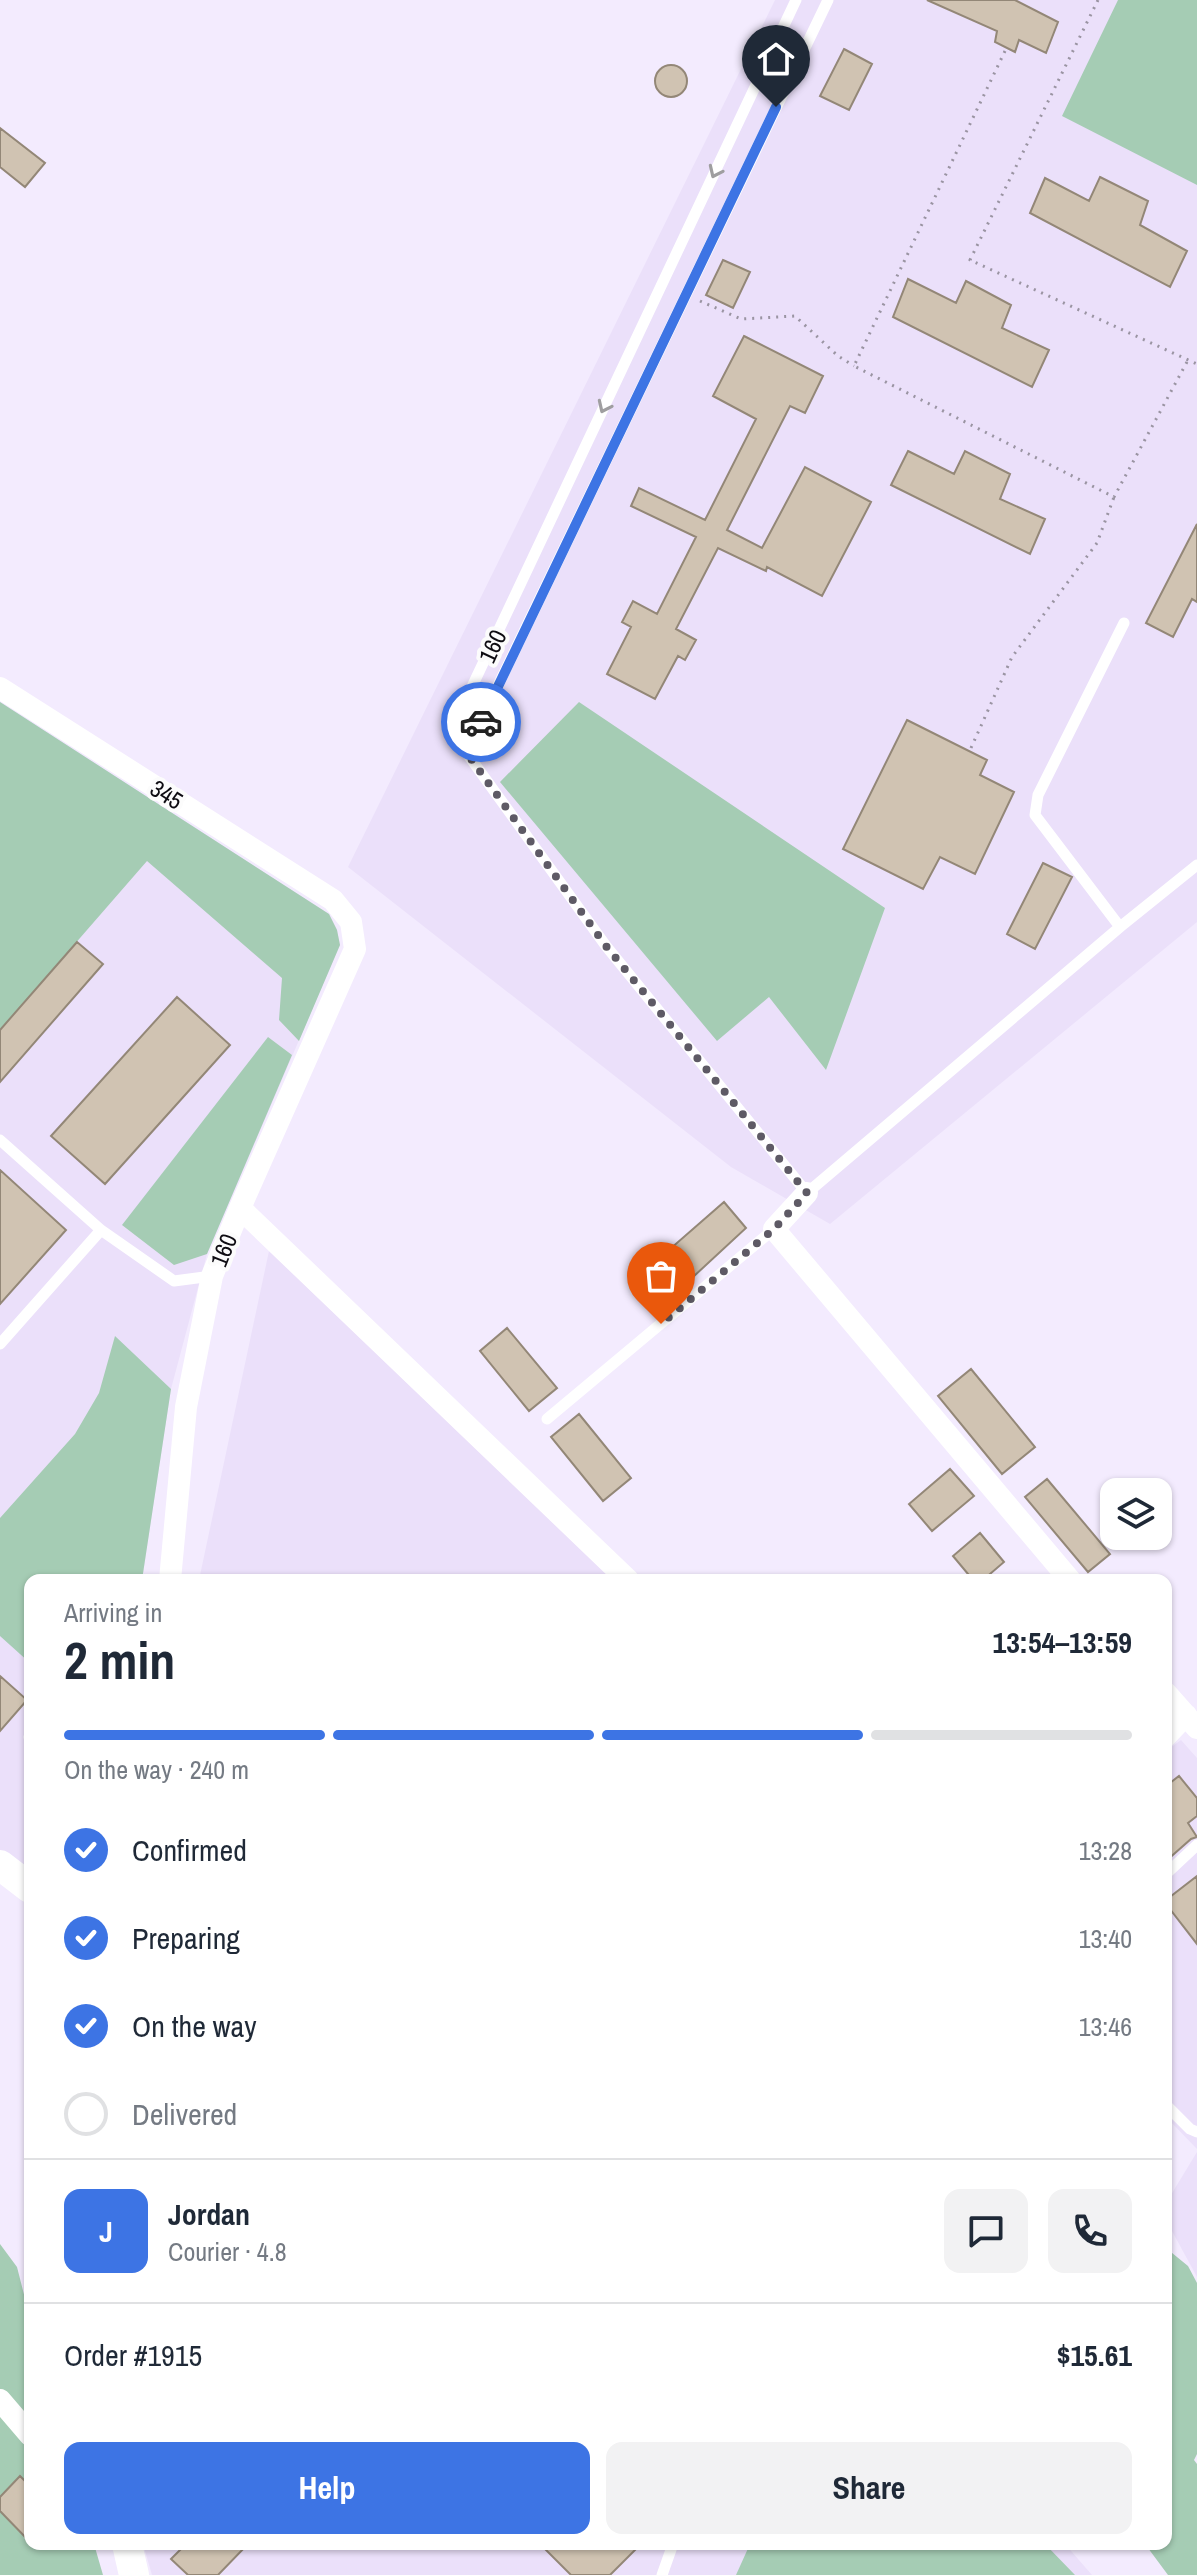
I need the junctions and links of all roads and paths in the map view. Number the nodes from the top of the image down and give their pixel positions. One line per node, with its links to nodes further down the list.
1 (796, 0): 13 (lane, 160, one-way to 13)
2 (828, 0): 5 (lane, 160)
3 (1098, 0): 6 (path)
4 (1005, 51): 8 (path)
5 (686, 295): 8 (path); 13 (lane, 160)
6 (1188, 360): 7 (path); 9 (path)
7 (1197, 364)
8 (854, 366): 9 (path)
9 (1114, 497): 12 (path)
10 (1124, 623): 16 (lane)
11 (0, 688): 15 (street, 345)
12 (971, 748)
13 (466, 752): 18 (lane)
14 (1197, 865): 16 (lane)
15 (333, 900): 19 (street, 160)
16 (1120, 927): 18 (lane)
17 (0, 1140): 21 (lane)
18 (807, 1193): 20 (street)
19 (240, 1208): 22 (street, 160); 26 (street)
20 (774, 1229): 24 (lane); 27 (street)
21 (101, 1230): 22 (lane); 23 (lane)
22 (212, 1276): 25 (street, 160)
23 (0, 1344)
24 (547, 1419)
25 (171, 1574)
26 (622, 1574)
27 (1065, 1574)
28 (1172, 1700): 29 (street)
29 (1191, 1722): 30 (street)
30 (1172, 1733)
31 (1197, 1845): 33 (lane)
32 (0, 1865): 34 (street)
33 (1172, 1868)
34 (24, 1883)
35 (1172, 2111): 36 (lane)
36 (1197, 2132)
37 (0, 2400): 38 (street)
38 (24, 2428)
39 (671, 2550): 40 (lane)
40 (662, 2575)

